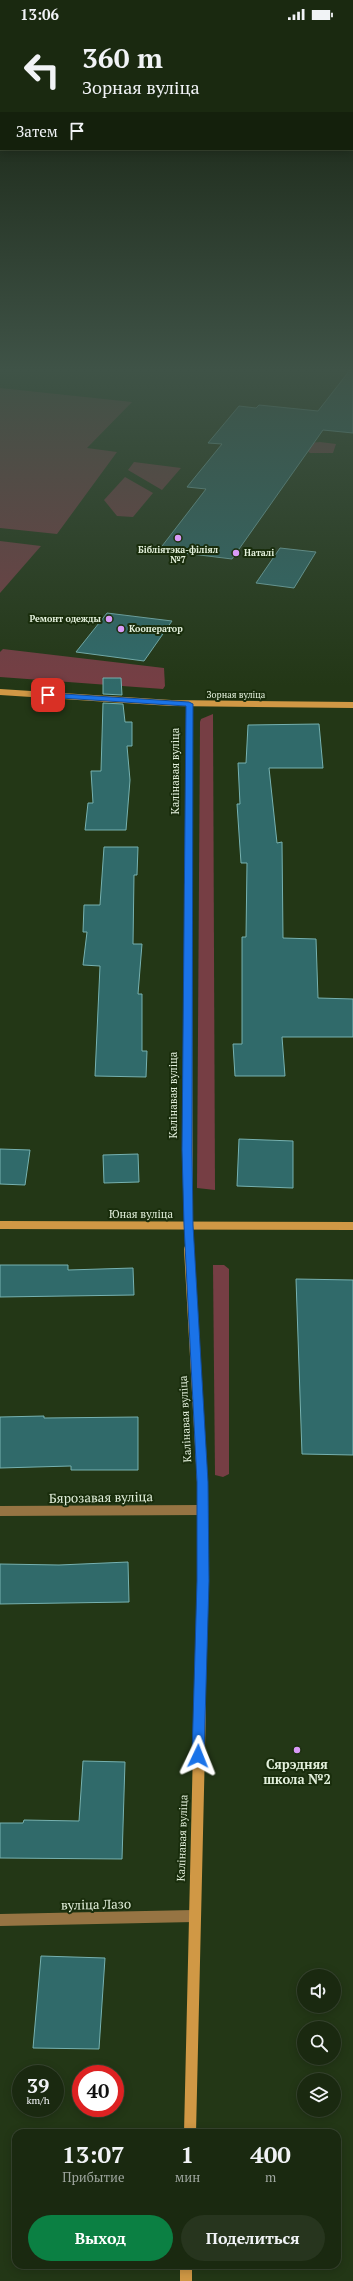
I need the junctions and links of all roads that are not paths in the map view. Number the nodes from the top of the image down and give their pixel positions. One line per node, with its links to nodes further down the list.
1 (0, 692): 2 (street, Зорная вуліца)
2 (189, 704): 3 (street, Зорная вуліца); 5 (street, Калінавая вуліца)
3 (353, 705)
4 (0, 1225): 5 (street, Юная вуліца)
5 (188, 1225): 6 (street, Юная вуліца); 7 (street, Калінавая вуліца)
6 (353, 1226)
7 (202, 1510): 8 (street, Бярозавая вуліца); 9 (street, Калінавая вуліца)
8 (0, 1511)
9 (194, 1916): 10 (street, вуліца Лазо); 11 (street, Калінавая вуліца)
10 (0, 1920)
11 (190, 2129)
12 (186, 2269): 13 (street)
13 (186, 2281)

